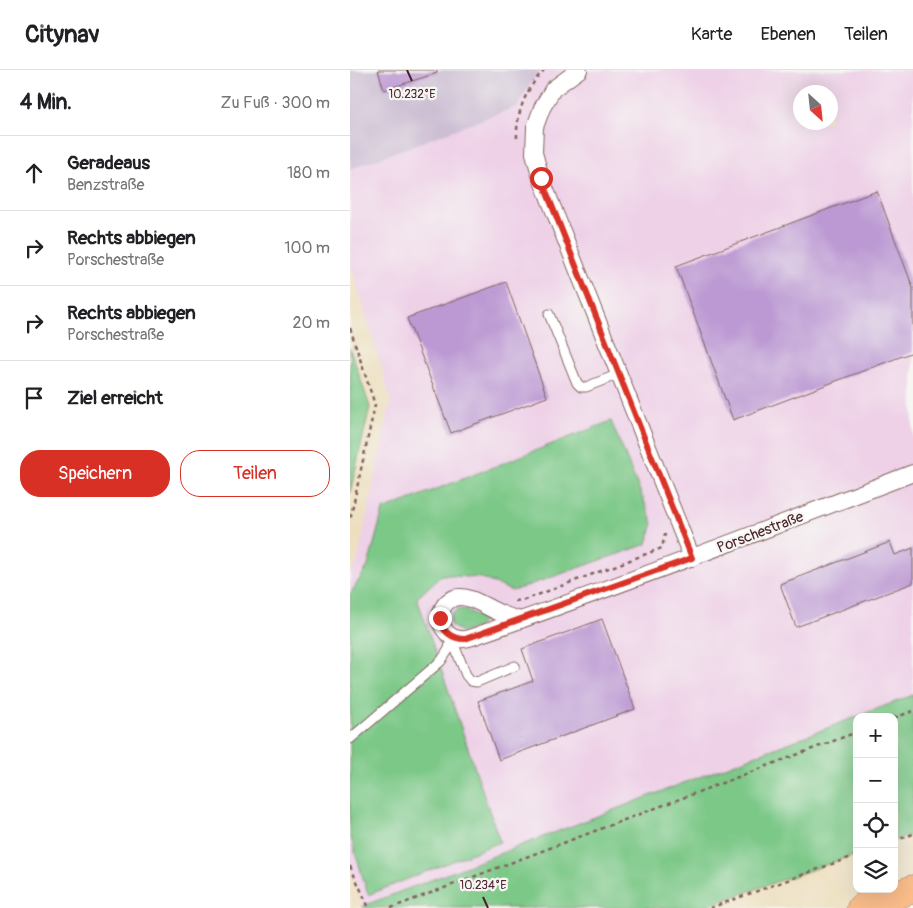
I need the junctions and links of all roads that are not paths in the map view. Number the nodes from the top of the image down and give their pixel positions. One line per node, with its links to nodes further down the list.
1 (580, 70): 3 (street)
2 (549, 314): 3 (lane)
3 (619, 374): 5 (street)
4 (913, 473): 5 (street, Porschestraße)
5 (692, 558): 6 (street, Porschestraße)
6 (521, 620): 7 (street, Porschestraße); 7 (street)
7 (451, 636): 8 (lane); 9 (lane)
8 (515, 666)
9 (350, 739)
10 (913, 889): 11 (highway)
11 (861, 908)

